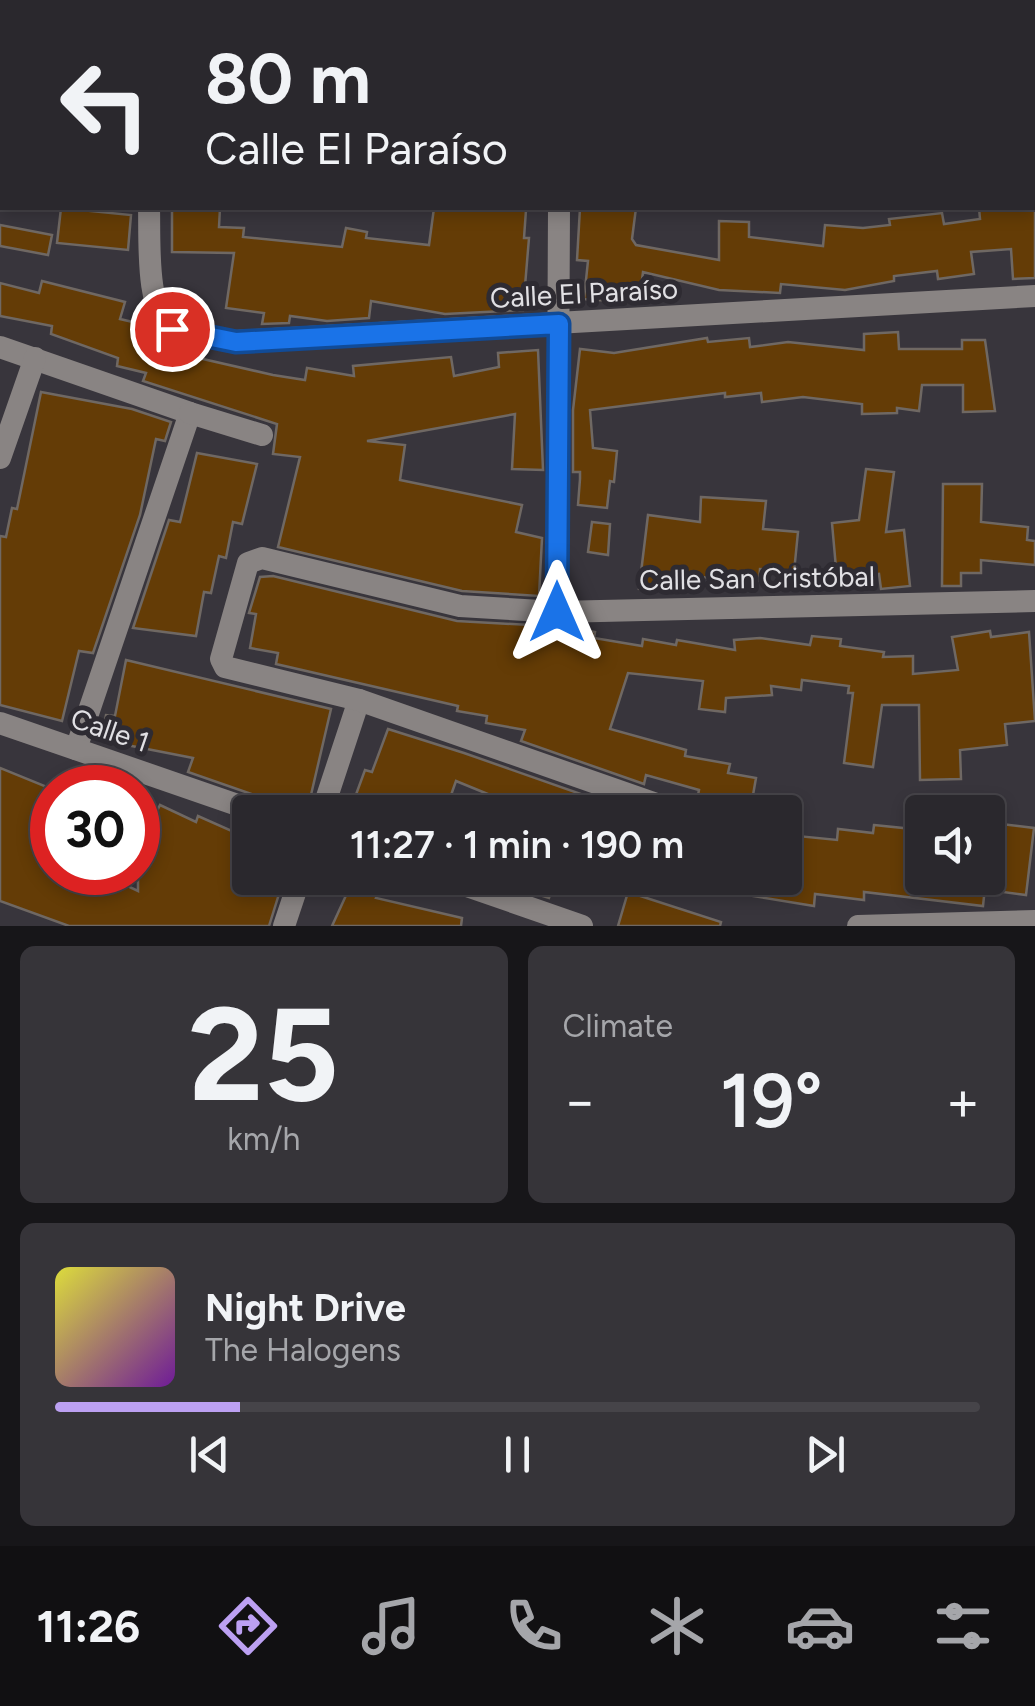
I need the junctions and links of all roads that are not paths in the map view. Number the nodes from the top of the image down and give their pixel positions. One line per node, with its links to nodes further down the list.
1 (149, 210): 4 (street, Calle El Paraíso)
2 (559, 210): 4 (street)
3 (1035, 296): 4 (street, Calle El Paraíso)
4 (559, 324): 11 (street)
5 (0, 347): 6 (street)
6 (35, 358): 7 (street); 9 (street)
7 (190, 413): 8 (street); 14 (street)
8 (262, 436)
9 (0, 458)
10 (1035, 600): 11 (street, Calle San Cristóbal)
11 (557, 612): 12 (street, Calle San Cristóbal)
12 (359, 700): 15 (street); 16 (street)
13 (0, 723): 14 (street, Calle 1)
14 (76, 749): 17 (street, Calle 1)
15 (328, 795)
16 (631, 795)
17 (232, 803)
18 (294, 895): 21 (street)
19 (493, 895): 22 (street)
20 (1035, 920): 23 (street)
21 (284, 926)
22 (582, 926)
23 (858, 926)

